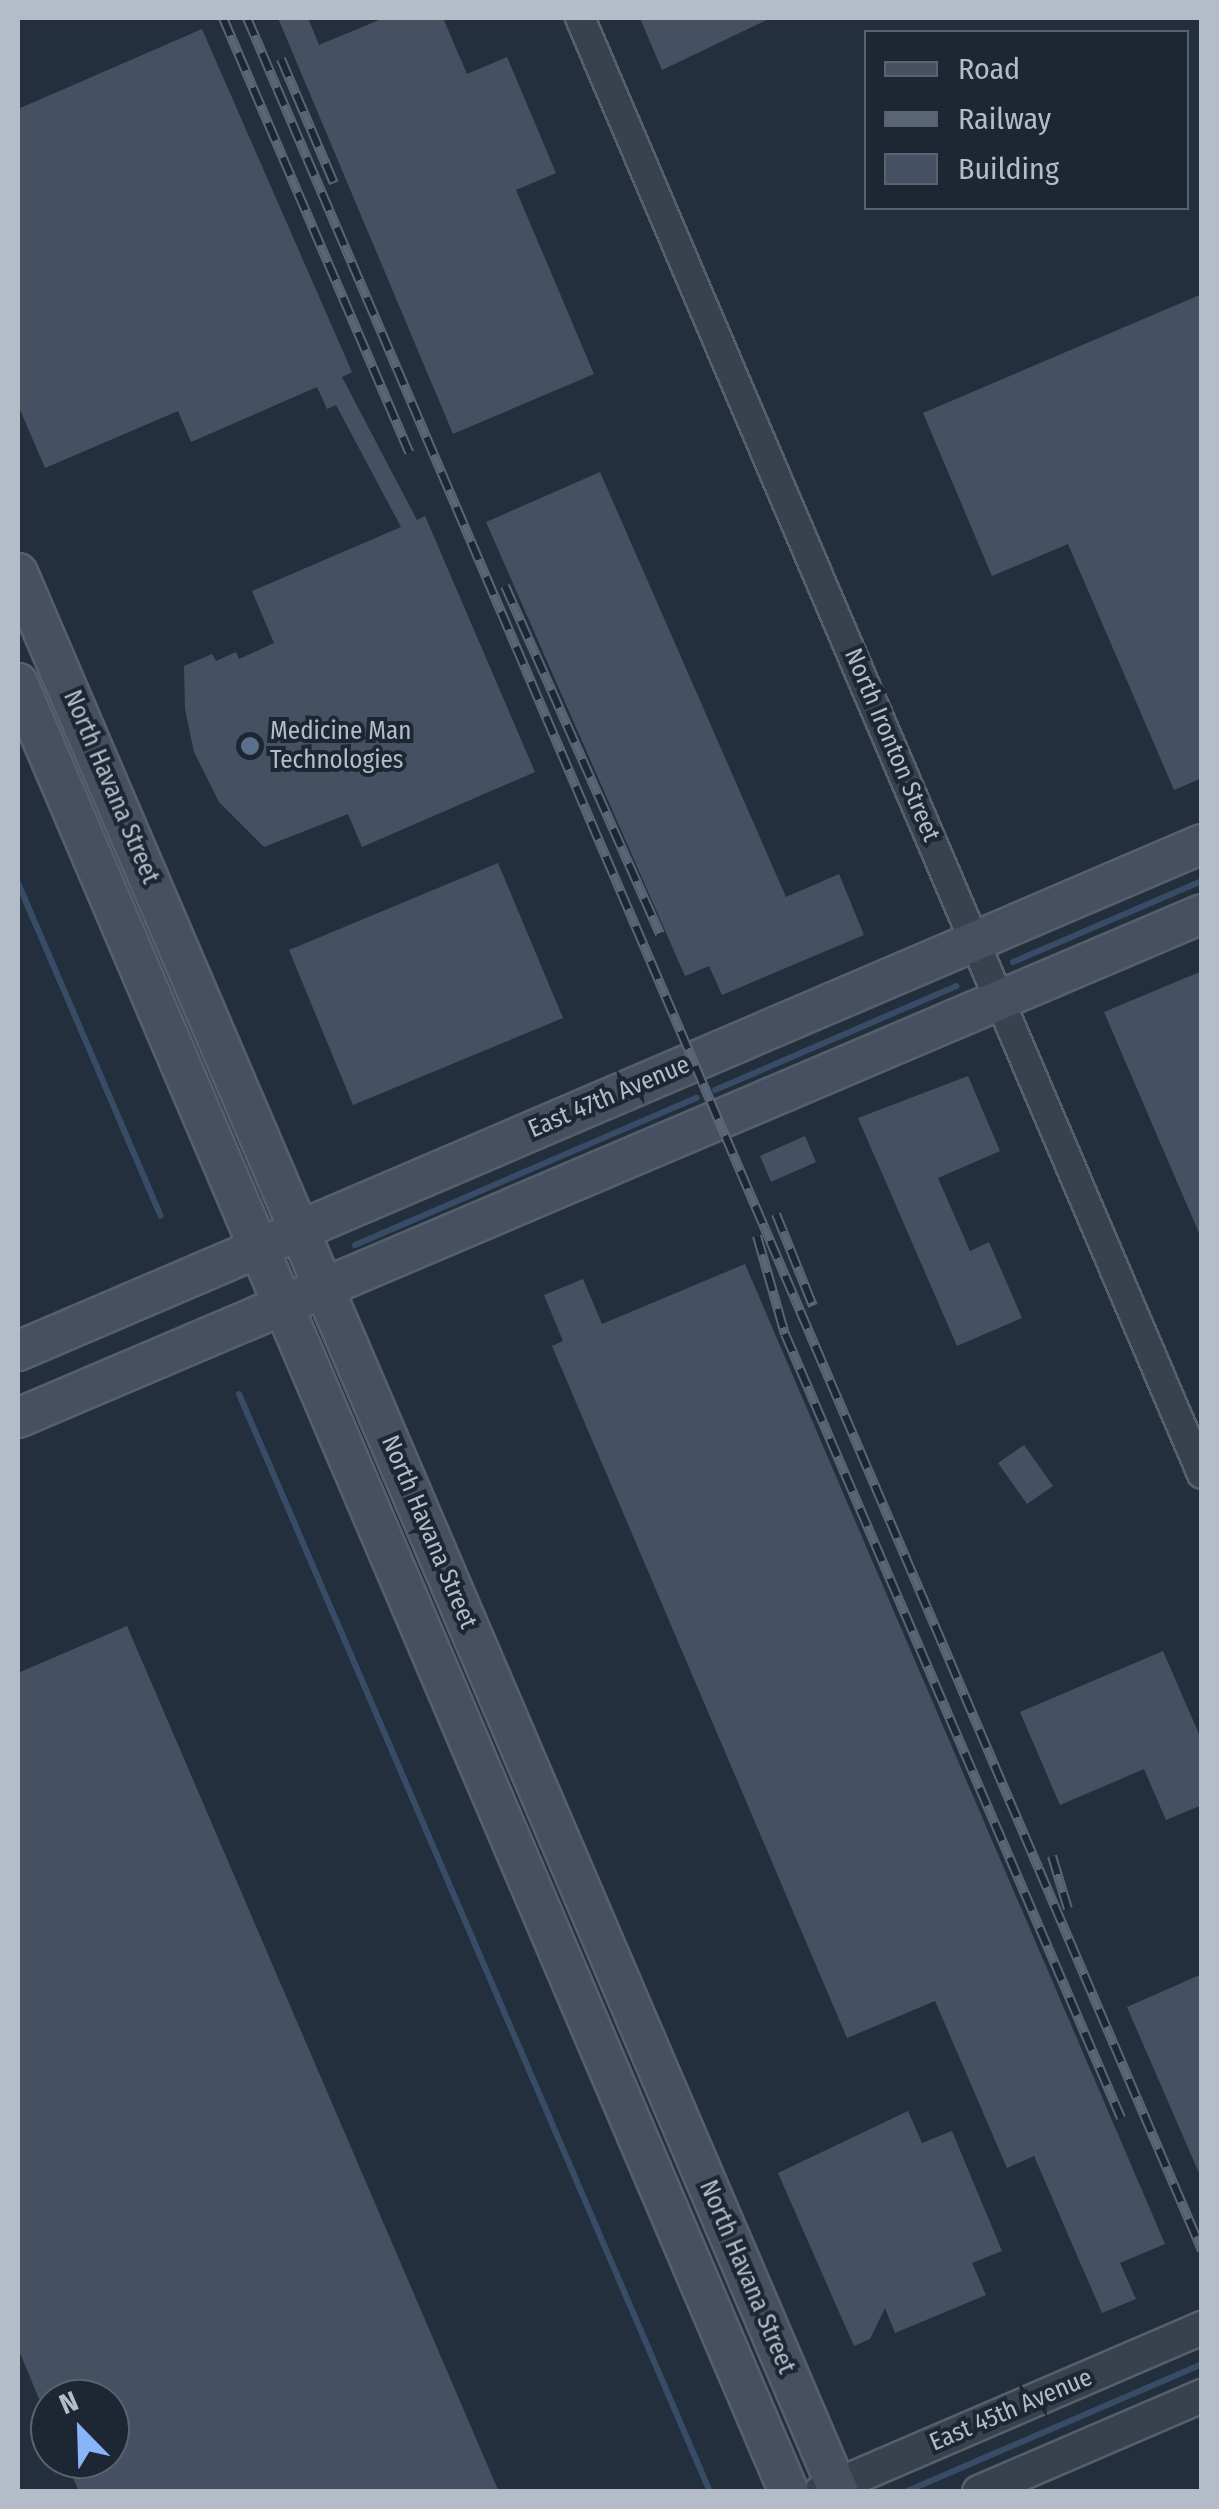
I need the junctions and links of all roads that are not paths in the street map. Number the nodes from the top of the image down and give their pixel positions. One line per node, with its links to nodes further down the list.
1 (580, 18): 6 (street, North Ironton Street)
2 (19, 579): 8 (main road, North Havana Street)
3 (18, 683): 9 (main road, North Havana Street)
4 (1202, 844): 6 (main road, East 47th Avenue)
5 (1202, 914): 7 (main road)
6 (975, 941): 7 (street, North Ironton Street); 8 (main road, East 47th Avenue)
7 (1001, 1000): 10 (main road); 14 (street, North Ironton Street)
8 (300, 1230): 9 (main road, East 47th Avenue); 10 (main road, North Havana Street)
9 (259, 1248): 11 (main road, North Havana Street); 12 (main road, East 47th Avenue)
10 (324, 1288): 11 (main road); 17 (main road, North Havana Street)
11 (283, 1302): 13 (main road); 18 (main road, North Havana Street)
12 (18, 1351)
13 (18, 1418)
14 (1202, 1474)
15 (1202, 2328): 17 (street, East 45th Avenue)
16 (1202, 2396): 19 (street)
17 (832, 2489)
18 (789, 2492)
19 (979, 2492)

